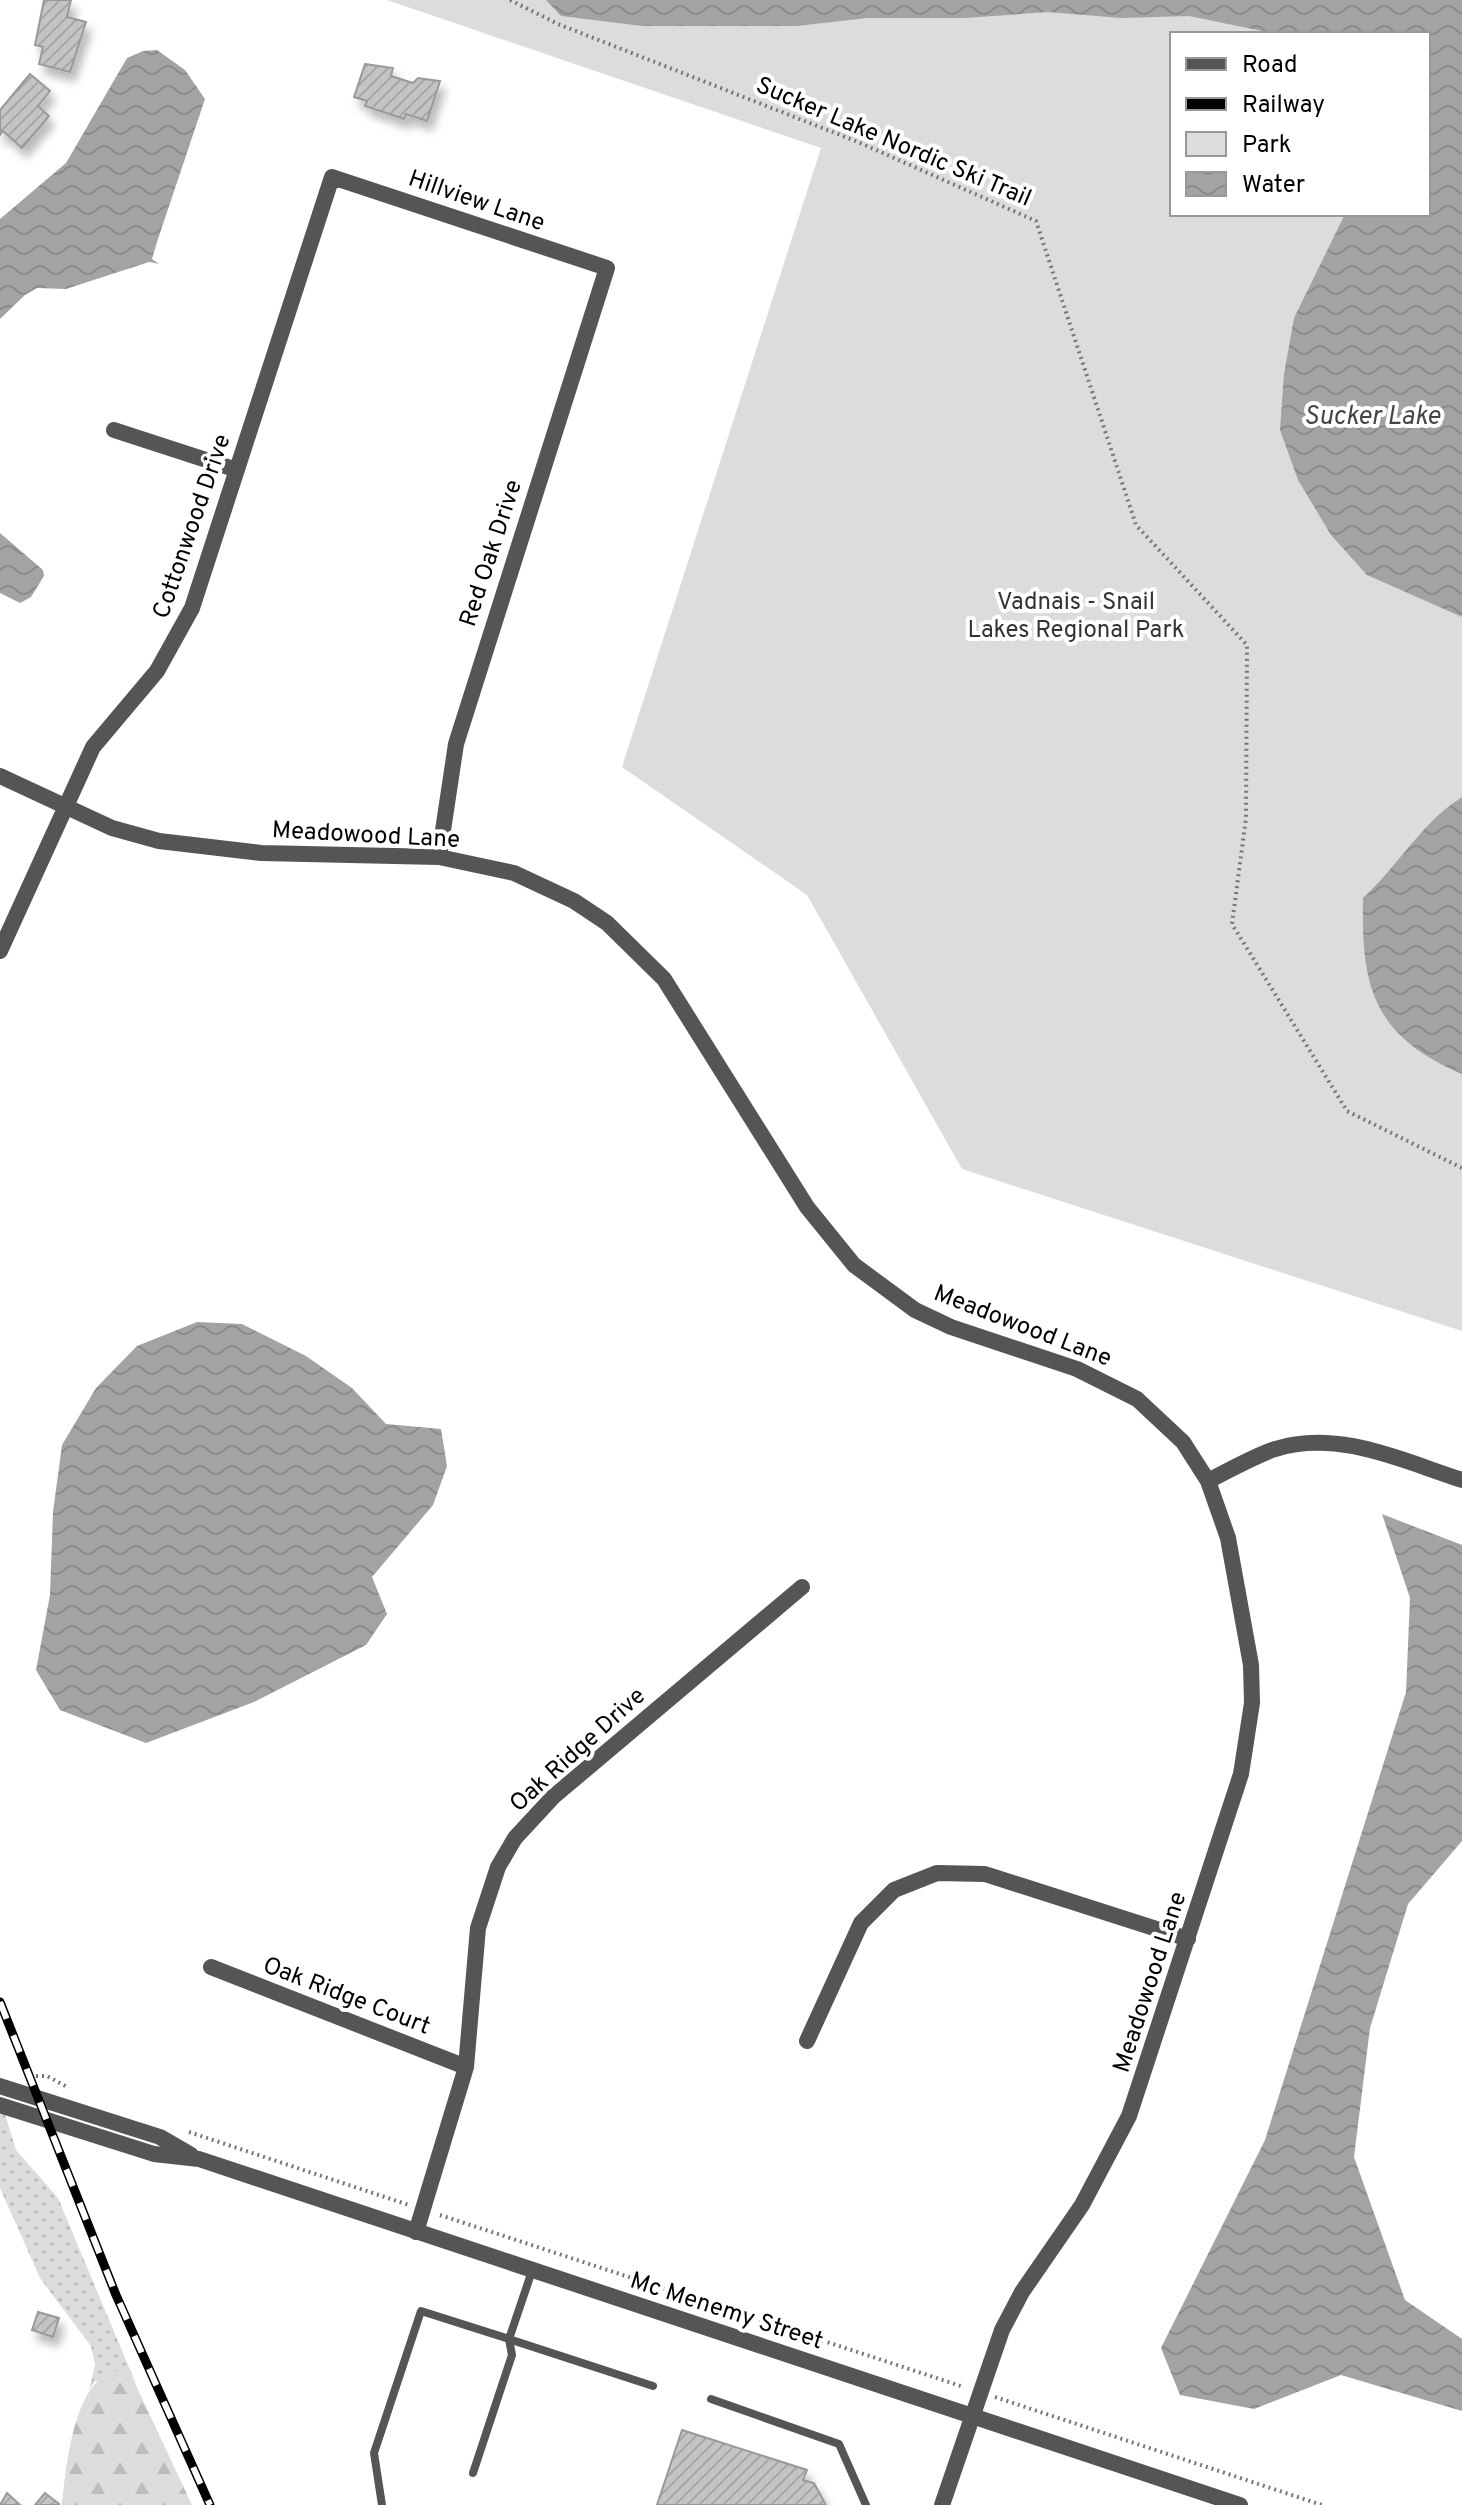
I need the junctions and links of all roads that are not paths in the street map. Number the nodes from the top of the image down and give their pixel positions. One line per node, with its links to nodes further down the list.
1 (332, 177): 2 (street, Hillview Lane); 4 (street, Cottonwood Drive)
2 (607, 268): 7 (street, Red Oak Drive)
3 (114, 430): 4 (street)
4 (237, 470): 6 (street, Cottonwood Drive)
5 (0, 776): 6 (street, Meadowood Lane)
6 (65, 805): 7 (street, Meadowood Lane); 8 (street, Cottonwood Drive)
7 (439, 857): 10 (street, Meadowood Lane)
8 (0, 951)
9 (1462, 1480): 10 (street)
10 (1208, 1481): 12 (street, Meadowood Lane)
11 (802, 1587): 15 (street, Oak Ridge Drive)
12 (1188, 1939): 14 (street); 24 (street, Meadowood Lane)
13 (211, 1967): 15 (street, Oak Ridge Court)
14 (807, 2041)
15 (466, 2067): 19 (street, Oak Ridge Drive)
16 (0, 2086): 18 (street)
17 (0, 2105): 18 (street)
18 (199, 2159): 19 (street, Mc Menemy Street)
19 (416, 2232): 20 (street, Mc Menemy Street)
20 (532, 2271): 21 (lane); 24 (street, Mc Menemy Street)
21 (509, 2339): 22 (lane); 25 (lane); 26 (lane)
22 (653, 2386)
23 (711, 2399): 27 (lane)
24 (971, 2416): 28 (street, Meadowood Lane); 29 (street, Mc Menemy Street)
25 (473, 2473)
26 (382, 2505)
27 (866, 2505)
28 (942, 2505)
29 (1240, 2505)

